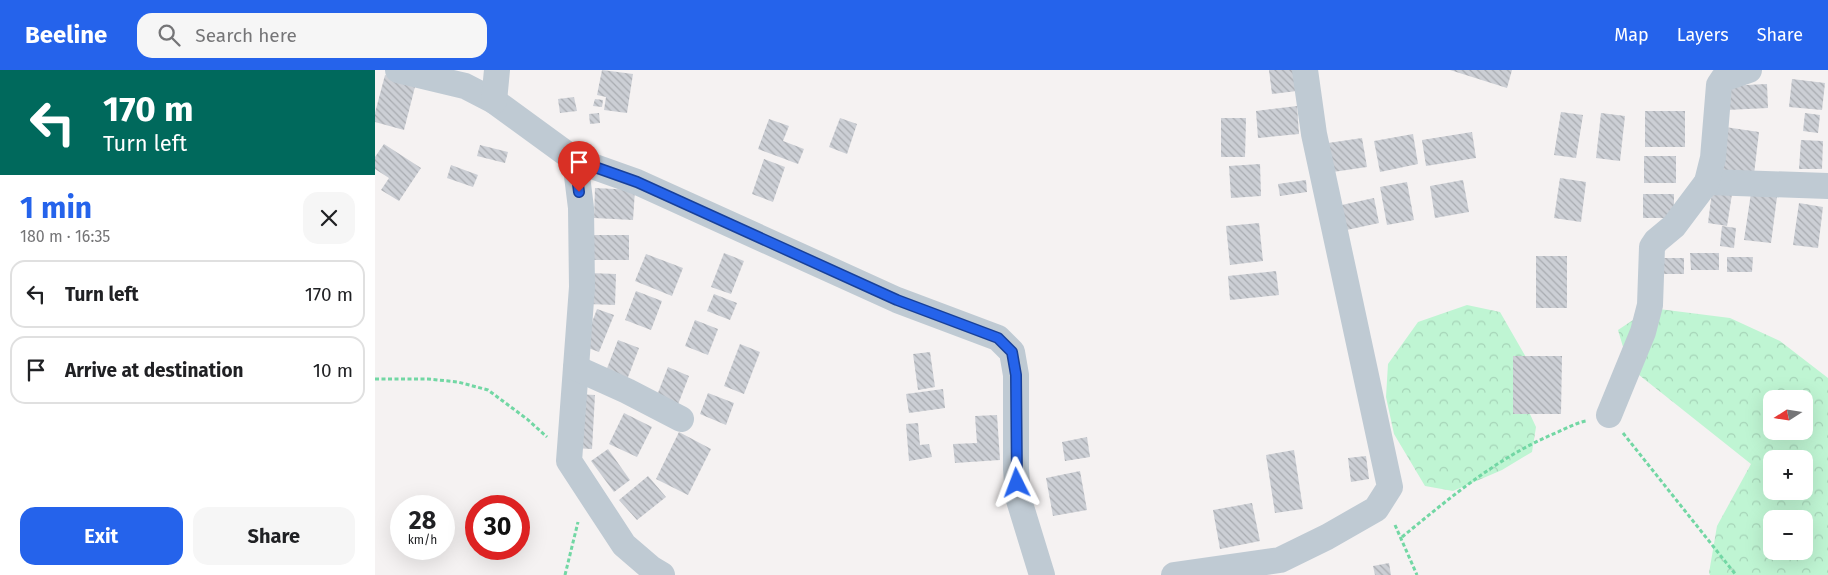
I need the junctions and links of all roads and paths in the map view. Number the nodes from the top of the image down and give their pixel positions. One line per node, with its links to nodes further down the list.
1 (398, 70): 5 (street)
2 (497, 70): 5 (street)
3 (1305, 70): 18 (street)
4 (1749, 70): 7 (street)
5 (494, 102): 6 (street)
6 (575, 160): 9 (street); 17 (street)
7 (1707, 182): 8 (street); 11 (street)
8 (1828, 186)
9 (576, 368): 12 (street); 13 (street)
10 (375, 379): 13 (path)
11 (1609, 415): 19 (path); 20 (path)
12 (681, 419)
13 (569, 462): 14 (street)
14 (587, 487): 15 (path); 16 (street)
15 (565, 575)
16 (661, 575)
17 (1042, 575)
18 (1174, 575)
19 (1417, 575)
20 (1736, 575)

